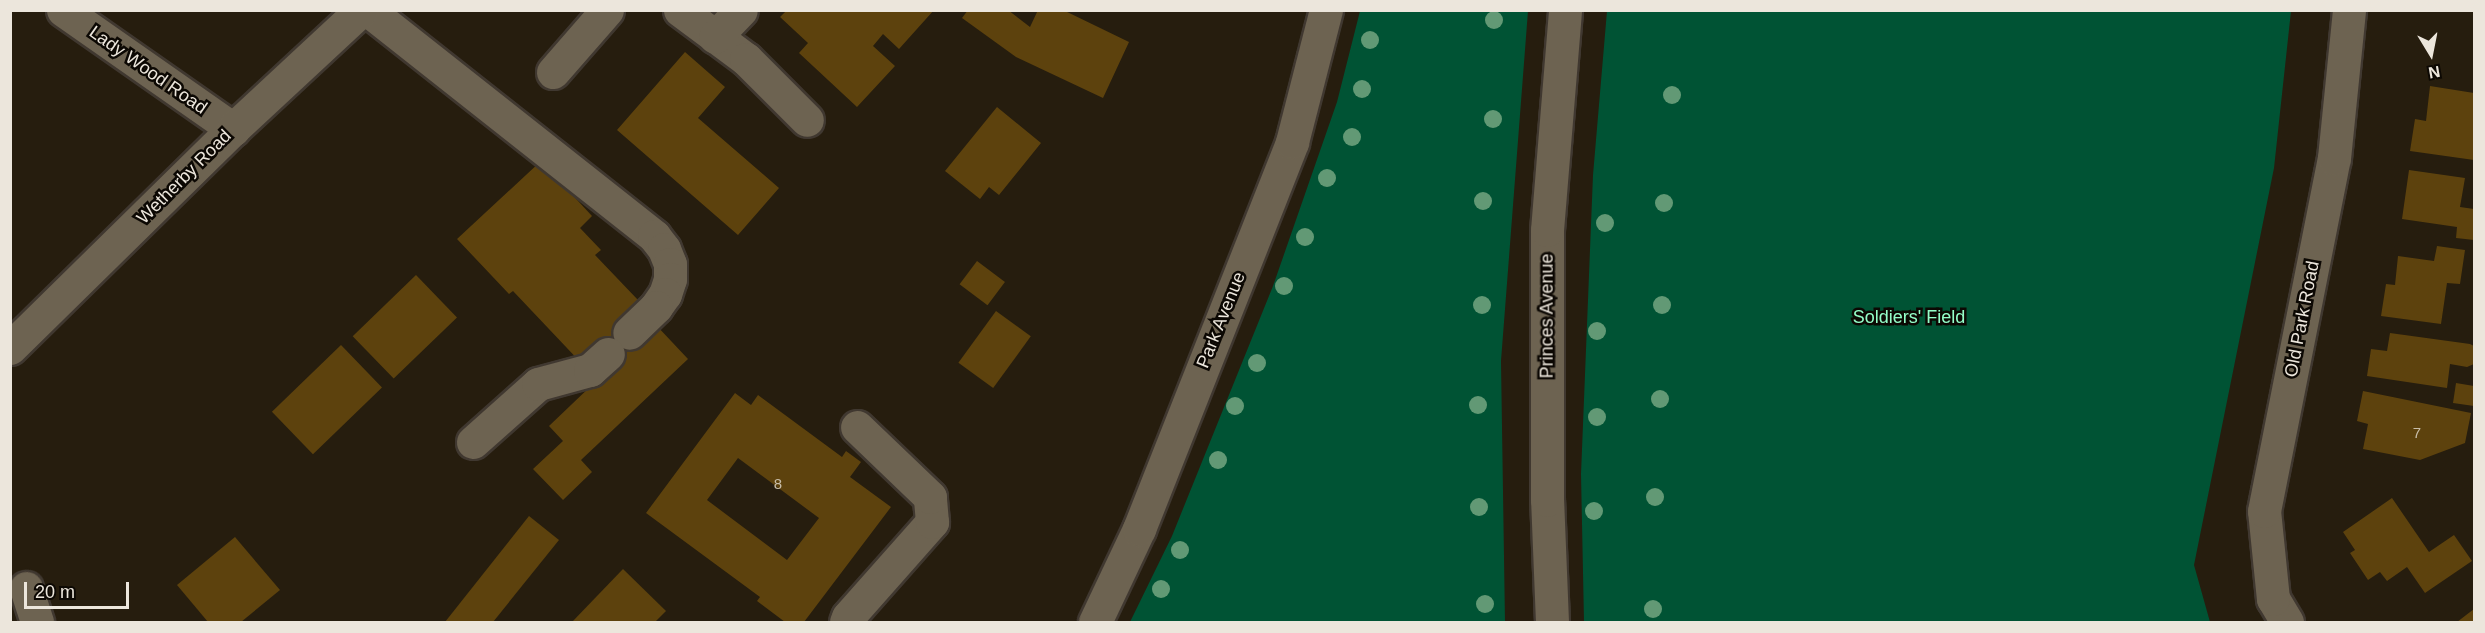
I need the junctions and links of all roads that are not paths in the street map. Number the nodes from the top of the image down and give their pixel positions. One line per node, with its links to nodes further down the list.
1 (63, 10): 13 (street, Lady Wood Road)
2 (361, 10): 13 (street, Wetherby Road)
3 (368, 10): 16 (street)
4 (607, 10): 11 (street)
5 (680, 10): 10 (street)
6 (741, 10): 10 (street)
7 (1326, 10): 20 (street, Park Avenue)
8 (1565, 10): 21 (street, Princes Avenue)
9 (2349, 10): 22 (street, Old Park Road)
10 (715, 37): 12 (street)
11 (553, 72)
12 (807, 120)
13 (233, 129): 14 (street, Wetherby Road)
14 (10, 348)
15 (857, 427): 19 (street)
16 (473, 442)
17 (26, 588): 18 (street)
18 (37, 622)
19 (846, 622)
20 (1095, 622)
21 (1552, 622)
22 (2288, 622)

